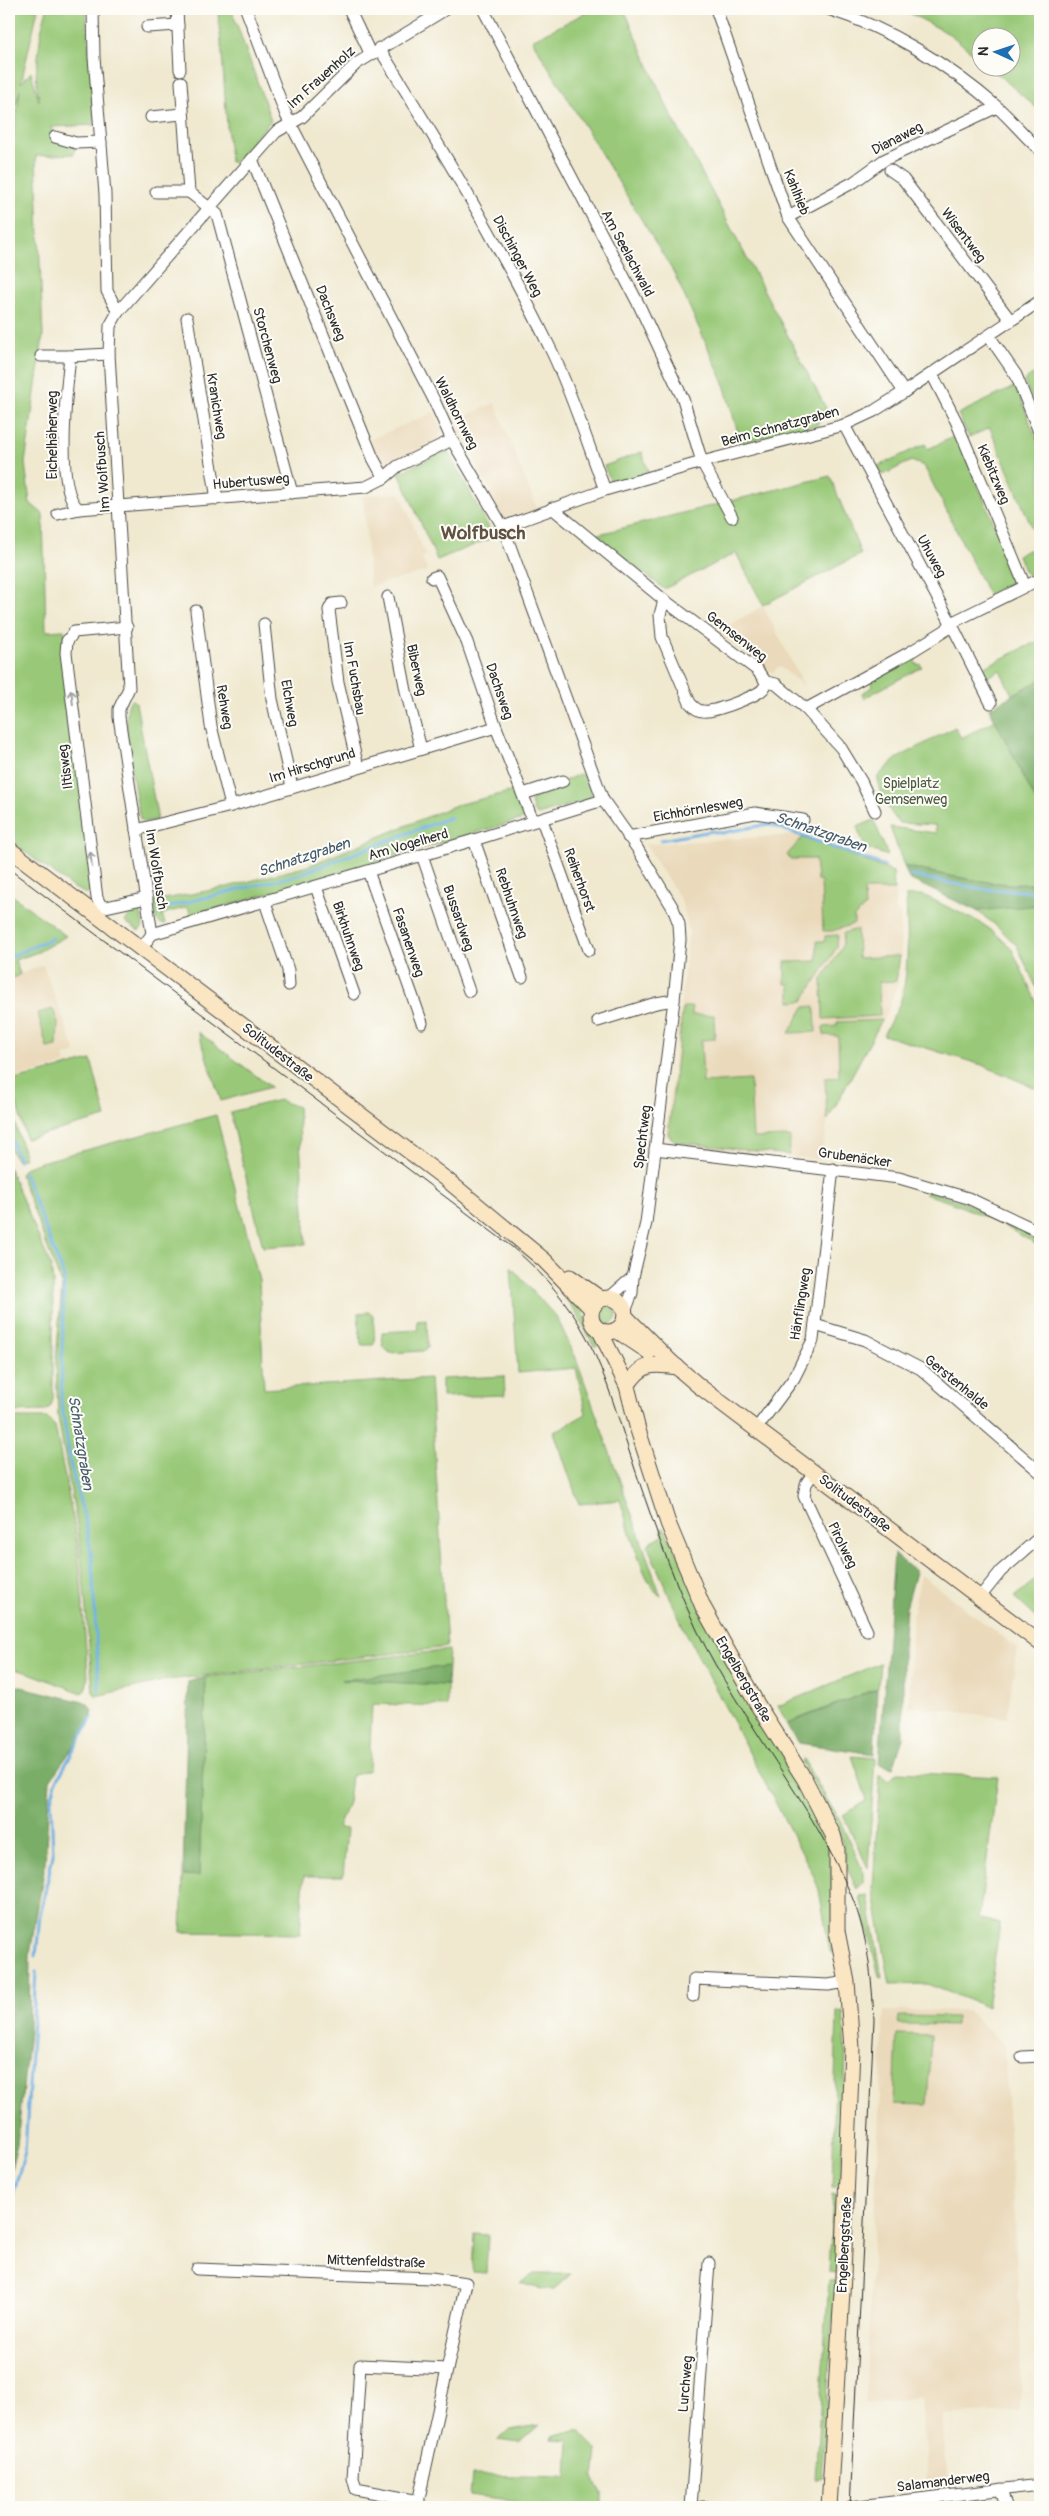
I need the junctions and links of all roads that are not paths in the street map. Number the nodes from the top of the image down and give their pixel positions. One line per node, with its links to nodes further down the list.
1 (93, 9): 19 (street)
2 (177, 9): 9 (street)
3 (246, 9): 17 (street, Waldhornweg)
4 (349, 9): 11 (street, Dischinger Weg)
5 (446, 9): 11 (street, Im Frauenholz)
6 (483, 9): 40 (street, Am Seelachwald)
7 (716, 9): 26 (street, Kahlhieb)
8 (828, 9): 14 (street)
9 (178, 25): 10 (street); 12 (street)
10 (147, 27)
11 (374, 51): 17 (street, Im Frauenholz); 42 (street, Dischinger Weg)
12 (180, 70)
13 (181, 82): 15 (street)
14 (997, 107): 20 (street); 26 (street, Dianaweg)
15 (182, 114): 16 (street); 24 (street)
16 (151, 117)
17 (291, 124): 21 (street, Im Frauenholz); 39 (street, Waldhornweg)
18 (55, 137): 19 (street)
19 (101, 142): 28 (street)
20 (1040, 150)
21 (252, 159): 25 (street, Im Frauenholz); 41 (street, Dachsweg)
22 (890, 170): 30 (street, Wisentweg)
23 (156, 192): 24 (street)
24 (189, 192): 25 (street)
25 (210, 207): 28 (street, Im Frauenholz); 43 (street, Storchenweg)
26 (788, 217): 36 (street, Kahlhieb)
27 (1040, 301): 30 (street, Beim Schnatzgraben)
28 (118, 312): 32 (street, Im Wolfbusch)
29 (187, 318): 44 (street, Kranichweg)
30 (1011, 321): 31 (street, Beim Schnatzgraben)
31 (989, 336): 35 (street, Beim Schnatzgraben); 38 (street)
32 (109, 354): 34 (street); 45 (street, Im Wolfbusch)
33 (41, 356): 34 (street)
34 (70, 356): 47 (street, Eichelhäherweg)
35 (932, 374): 36 (street, Beim Schnatzgraben); 53 (street, Kiebitzweg)
36 (904, 392): 37 (street, Beim Schnatzgraben)
37 (844, 425): 40 (street, Beim Schnatzgraben); 58 (street, Uhuweg)
38 (1040, 434)
39 (452, 440): 41 (street, Hubertusweg); 50 (street, Waldhornweg)
40 (702, 462): 42 (street, Beim Schnatzgraben); 49 (street, Am Seelachwald)
41 (384, 478): 43 (street, Hubertusweg)
42 (605, 490): 46 (street, Beim Schnatzgraben)
43 (292, 493): 44 (street, Hubertusweg)
44 (217, 499): 45 (street, Hubertusweg)
45 (119, 508): 47 (street); 60 (street, Im Wolfbusch)
46 (552, 508): 50 (street, Beim Schnatzgraben); 55 (street, Gemsenweg)
47 (79, 509): 48 (street)
48 (58, 514)
49 (732, 517)
50 (503, 527): 70 (street, Waldhornweg)
51 (432, 578): 64 (street, Dachsweg)
52 (1040, 579): 53 (street)
53 (1025, 586): 58 (street)
54 (388, 597): 65 (street, Biberweg)
55 (664, 600): 61 (street, Gemsenweg); 61 (street)
56 (341, 603): 66 (street, Im Fuchsbau)
57 (196, 611): 71 (street, Rehweg)
58 (951, 623): 62 (street, Uhuweg); 63 (street)
59 (264, 624): 68 (street, Elchweg)
60 (127, 627): 75 (street, Im Wolfbusch); 82 (street, Iltisweg, one-way to 60)
61 (766, 682): 63 (street, Gemsenweg)
62 (991, 702)
63 (806, 709): 72 (street, Gemsenweg)
64 (496, 727): 65 (street, Im Hirschgrund); 69 (street, Dachsweg)
65 (421, 749): 66 (street, Im Hirschgrund)
66 (358, 766): 68 (street, Im Hirschgrund)
67 (563, 781): 69 (street)
68 (292, 787): 71 (street, Im Hirschgrund)
69 (523, 794): 73 (street, Dachsweg)
70 (603, 800): 73 (street, Am Vogelherd); 76 (street, Waldhornweg)
71 (231, 806): 75 (street, Im Hirschgrund)
72 (875, 811)
73 (538, 820): 77 (street, Am Vogelherd); 86 (street, Reiherhorst)
74 (803, 820): 76 (street, Eichhörnlesweg)
75 (136, 830): 82 (street, Im Wolfbusch)
76 (628, 837): 91 (street, Spechtweg)
77 (474, 840): 79 (street, Am Vogelherd); 87 (street, Rebhuhnweg)
78 (9, 849): 85 (main road, Solitudestraße)
79 (422, 855): 80 (street, Am Vogelherd); 89 (street, Bussardweg)
80 (368, 871): 81 (street, Am Vogelherd); 93 (street, Fasanenweg)
81 (316, 887): 83 (street, Am Vogelherd); 90 (street, Birkhuhnweg)
82 (147, 898): 84 (street, Im Wolfbusch)
83 (265, 902): 84 (street, Am Vogelherd); 88 (street)
84 (152, 934): 85 (street)
85 (141, 948): 98 (main road, Solitudestraße)
86 (590, 950)
87 (522, 977)
88 (289, 985)
89 (469, 991)
90 (354, 994)
91 (674, 1000): 92 (street); 94 (street, Spechtweg)
92 (598, 1021)
93 (422, 1023)
94 (655, 1150): 95 (street, Grubenäcker); 97 (street, Spechtweg)
95 (833, 1169): 96 (street, Grubenäcker); 100 (street, Hänflingweg)
96 (1040, 1232)
97 (633, 1278): 98 (street); 99 (street, Spechtweg)
98 (601, 1302): 99 (main road); 101 (main road)
99 (625, 1314): 101 (main road); 102 (main road, Solitudestraße)
100 (815, 1325): 104 (street, Hänflingweg); 106 (street, Gerstenhalde)
101 (611, 1331): 102 (main road, Solitudestraße); 103 (main road, Engelbergstraße)
102 (674, 1365): 103 (main road); 104 (main road, Solitudestraße)
103 (625, 1381): 111 (main road, Engelbergstraße)
104 (756, 1429): 105 (main road, Solitudestraße)
105 (814, 1472): 108 (main road, Solitudestraße); 109 (street, Pirolweg)
106 (1040, 1472)
107 (1040, 1537): 108 (street)
108 (980, 1597): 110 (main road, Solitudestraße)
109 (868, 1631)
110 (1040, 1643)
111 (846, 1982): 112 (street); 123 (main road, Engelbergstraße)
112 (693, 1996)
113 (1040, 2056): 114 (street)
114 (1022, 2057)
115 (710, 2263): 122 (street, Lurchweg)
116 (197, 2269): 117 (street, Mittenfeldstraße)
117 (447, 2369): 121 (street, Mittenfeldstraße); 121 (street, Mittenfeldstraße)
118 (1040, 2485): 119 (street, Salamanderweg)
119 (1001, 2489): 120 (street, Salamanderweg); 125 (street)
120 (941, 2502): 124 (street, Salamanderweg)
121 (418, 2504)
122 (691, 2507)
123 (829, 2507)
124 (850, 2507)
125 (1006, 2507)

